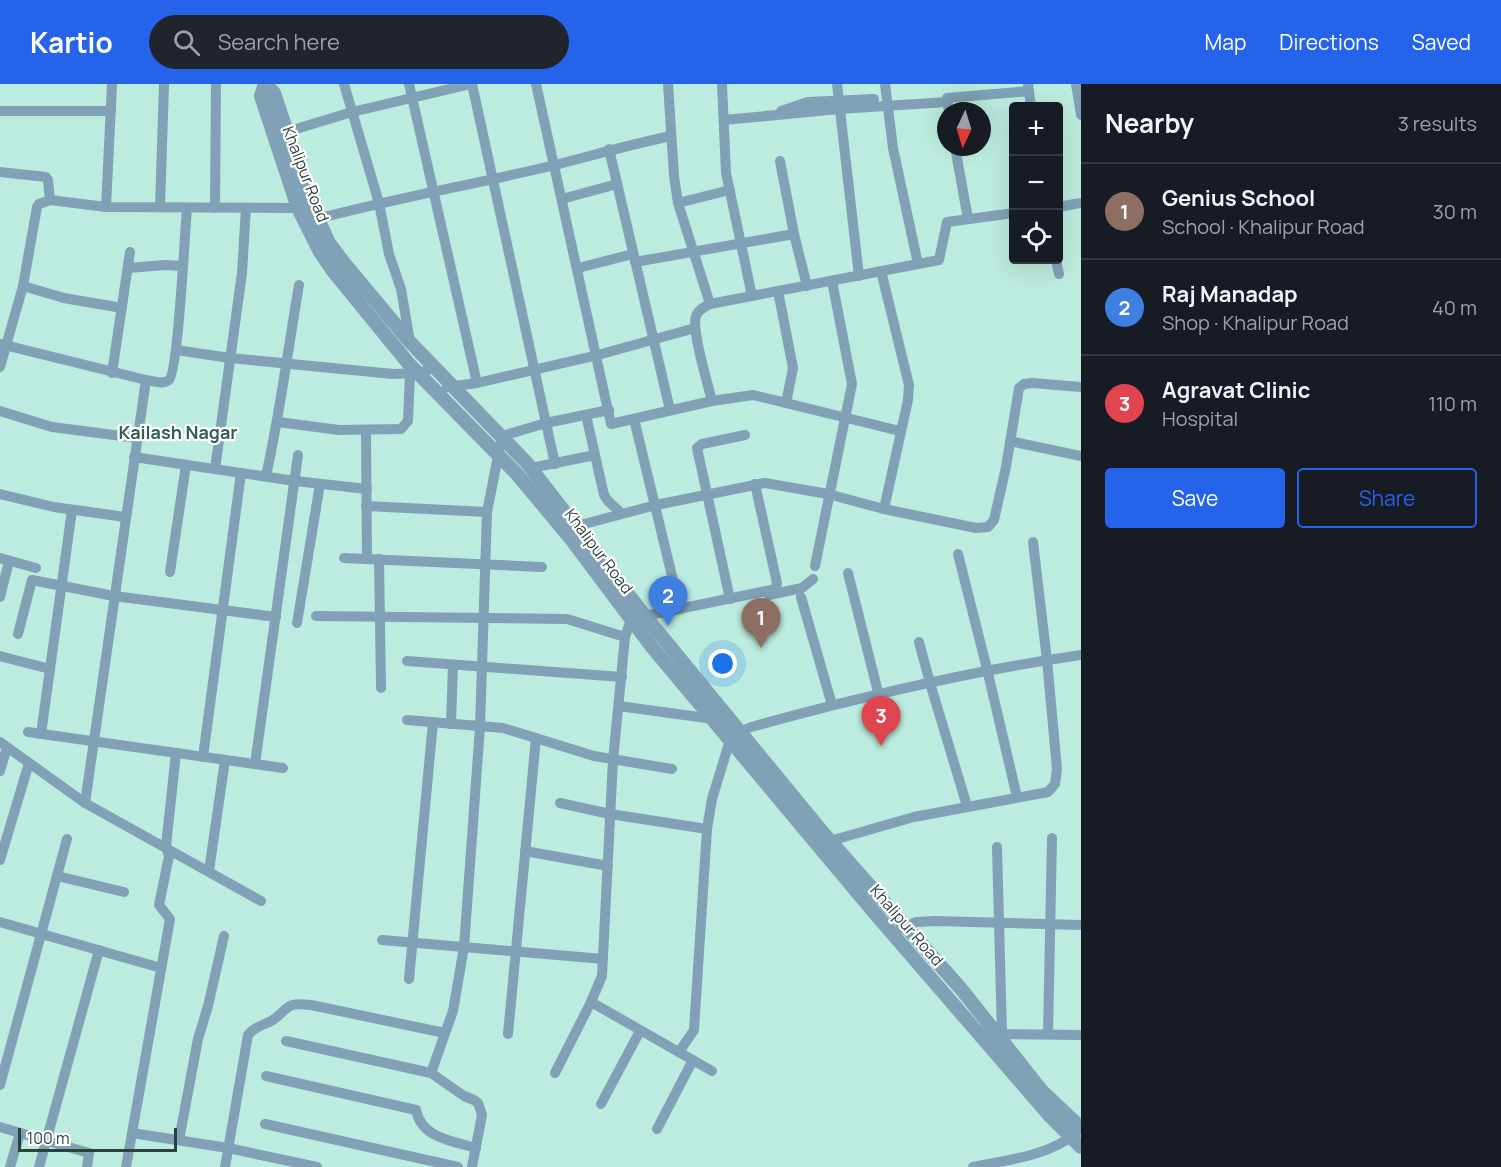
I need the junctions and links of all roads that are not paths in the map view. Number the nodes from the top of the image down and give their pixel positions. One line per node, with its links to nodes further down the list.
1 (112, 84): 22 (street)
2 (164, 84): 44 (street)
3 (216, 84): 46 (street)
4 (265, 84): 26 (street, Khalipur Road); 48 (street, Khalipur Road)
5 (344, 84): 23 (street)
6 (409, 84): 15 (street)
7 (471, 84): 15 (street); 33 (street)
8 (536, 84): 31 (street)
9 (668, 84): 27 (street)
10 (722, 84): 25 (street)
11 (837, 84): 19 (street)
12 (885, 84): 16 (street)
13 (1076, 84): 24 (street)
14 (1028, 87): 17 (street); 18 (street)
15 (413, 96): 23 (street); 36 (street)
16 (887, 102): 19 (street); 20 (street); 56 (street)
17 (948, 102)
18 (1030, 102)
19 (839, 105): 25 (street); 63 (street)
20 (937, 105)
21 (0, 111): 22 (street)
22 (111, 111): 43 (street)
23 (352, 112): 26 (street); 39 (street)
24 (1081, 115)
25 (724, 119): 35 (street)
26 (286, 132): 48 (street, Khalipur Road)
27 (671, 136): 28 (street); 40 (street)
28 (609, 149): 31 (street); 34 (street)
29 (957, 156): 50 (street)
30 (780, 161): 51 (street)
31 (555, 165): 33 (street); 37 (street)
32 (0, 172): 38 (street)
33 (491, 178): 36 (street); 82 (street)
34 (617, 184): 37 (street); 55 (street)
35 (730, 190): 40 (street); 52 (street)
36 (433, 191): 39 (street); 86 (street)
37 (562, 199): 60 (street)
38 (50, 201): 43 (street); 66 (street)
39 (379, 203): 48 (street); 74 (street)
40 (678, 203): 53 (street)
41 (1081, 203): 42 (street)
42 (1063, 206)
43 (106, 207): 44 (street)
44 (160, 207): 45 (street)
45 (187, 208): 46 (street); 58 (street)
46 (214, 208): 47 (street)
47 (246, 208): 48 (street); 78 (street)
48 (309, 211): 74 (street, Khalipur Road); 84 (street, Khalipur Road)
49 (1009, 214): 50 (street)
50 (968, 219): 56 (street)
51 (794, 234): 52 (street); 67 (street)
52 (740, 243): 53 (street); 69 (street)
53 (693, 250): 55 (street); 70 (street)
54 (130, 252): 59 (street)
55 (634, 258): 60 (street); 73 (street)
56 (918, 264): 61 (street)
57 (1057, 264): 62 (street)
58 (182, 266): 59 (street); 76 (street)
59 (128, 268): 71 (street)
60 (578, 268): 77 (street)
61 (881, 272): 63 (street); 101 (street)
62 (1059, 274)
63 (859, 276): 64 (street)
64 (832, 281): 67 (street); 96 (street)
65 (299, 285): 79 (street)
66 (23, 286): 71 (street); 75 (street)
67 (807, 286): 68 (street)
68 (778, 291): 69 (street); 91 (street)
69 (752, 296): 70 (street)
70 (710, 304): 72 (street)
71 (122, 308): 83 (street)
72 (695, 328): 73 (street); 90 (street)
73 (653, 341): 77 (street); 93 (street)
74 (410, 342): 81 (street, Khalipur Road)
75 (3, 345): 80 (street); 83 (street)
76 (176, 350): 78 (street); 85 (street)
77 (598, 355): 82 (street); 92 (street)
78 (230, 358): 79 (street); 114 (street)
79 (285, 363): 84 (street); 98 (street)
80 (0, 367)
81 (435, 368): 84 (street); 87 (street, Khalipur Road)
82 (535, 369): 86 (street); 99 (street)
83 (112, 373): 85 (street)
84 (414, 373): 89 (street, Khalipur Road); 100 (street)
85 (146, 380): 104 (street)
86 (477, 382): 87 (street)
87 (453, 386): 89 (street); 103 (street, Khalipur Road)
88 (1081, 387): 105 (street)
89 (432, 388): 106 (street, Khalipur Road)
90 (712, 401): 91 (street); 93 (street)
91 (786, 403): 96 (street)
92 (609, 410): 95 (street); 97 (street)
93 (670, 410): 97 (street)
94 (0, 411): 104 (street)
95 (586, 415): 99 (street); 108 (street)
96 (844, 417): 101 (street); 123 (street)
97 (634, 419): 124 (street)
98 (278, 422): 100 (street); 116 (street)
99 (546, 423): 103 (street); 111 (street)
100 (366, 430): 120 (street)
101 (900, 431): 126 (street)
102 (745, 435): 122 (street)
103 (502, 436): 106 (street); 113 (street, Khalipur Road)
104 (137, 438): 110 (street)
105 (1010, 441): 109 (street); 126 (street)
106 (497, 452): 128 (street); 131 (street, Khalipur Road)
107 (298, 455): 117 (street)
108 (595, 455): 111 (street); 129 (street)
109 (1081, 456)
110 (134, 457): 112 (street); 130 (street)
111 (555, 464): 113 (street)
112 (186, 465): 114 (street); 142 (street)
113 (531, 468): 131 (street, Khalipur Road)
114 (215, 469): 115 (street)
115 (241, 473): 116 (street); 151 (street)
116 (266, 477): 117 (street)
117 (295, 481): 118 (street); 156 (street)
118 (320, 484): 120 (street); 158 (street)
119 (755, 484): 122 (street); 123 (street); 149 (street)
120 (367, 489): 125 (street)
121 (0, 494): 127 (street)
122 (707, 494): 124 (street); 149 (street)
123 (828, 494): 126 (street); 139 (street)
124 (656, 505): 129 (street); 150 (street)
125 (366, 506): 128 (street); 135 (street)
126 (884, 509)
127 (72, 510): 130 (street); 145 (street)
128 (487, 512): 138 (street)
129 (621, 513): 131 (street)
130 (125, 517): 146 (street)
131 (570, 527): 152 (street, Khalipur Road); 157 (street, Khalipur Road)
132 (1033, 542): 164 (street)
133 (958, 554): 169 (street)
134 (344, 558): 135 (street)
135 (367, 559): 136 (street)
136 (379, 559): 138 (street); 154 (street)
137 (5, 560): 141 (street); 147 (street)
138 (484, 564): 140 (street); 155 (street)
139 (815, 566)
140 (542, 567)
141 (36, 568)
142 (170, 572)
143 (848, 573): 173 (street)
144 (813, 579): 152 (street)
145 (62, 586): 146 (street); 159 (street); 168 (street)
146 (114, 596): 151 (street); 185 (street)
147 (0, 597)
148 (801, 597): 174 (street)
149 (730, 599): 150 (street)
150 (680, 609): 152 (street)
151 (222, 610): 156 (street); 188 (street)
152 (644, 614): 157 (street); 183 (street, Khalipur Road)
153 (316, 616): 154 (street)
154 (380, 616): 155 (street); 172 (street)
155 (483, 616): 160 (street); 167 (street)
156 (276, 617): 192 (street)
157 (631, 620): 160 (street); 176 (street, Khalipur Road)
158 (297, 623)
159 (18, 634)
160 (625, 637): 170 (street)
161 (919, 642): 171 (street)
162 (1081, 655): 164 (street)
163 (0, 656): 168 (street)
164 (1047, 660): 169 (street); 196 (street)
165 (407, 661): 166 (street)
166 (453, 665): 167 (street); 179 (street)
167 (482, 667): 170 (street); 180 (street)
168 (50, 669): 182 (street)
169 (987, 669): 171 (street); 196 (street)
170 (622, 677): 175 (street)
171 (930, 683): 173 (street); 199 (street)
172 (381, 688)
173 (879, 696): 174 (street)
174 (832, 705): 183 (street)
175 (618, 706): 176 (street); 190 (street)
176 (713, 719): 183 (street, Khalipur Road)
177 (407, 720): 178 (street)
178 (433, 722): 179 (street); 224 (street)
179 (451, 724): 180 (street)
180 (480, 726): 184 (street); 225 (street)
181 (28, 732): 182 (street)
182 (41, 734): 185 (street)
183 (735, 736): 202 (street); 205 (street, Khalipur Road); 220 (street, Khalipur Road)
184 (536, 738): 190 (street); 208 (street)
185 (94, 740): 187 (street); 197 (street)
186 (4, 745): 191 (street); 195 (street)
187 (176, 753): 188 (street); 206 (street)
188 (203, 756): 189 (street)
189 (225, 760): 192 (street); 211 (street)
190 (613, 760): 194 (street); 200 (street)
191 (29, 763): 197 (street); 201 (street)
192 (255, 764): 193 (street)
193 (283, 768)
194 (672, 769)
195 (0, 771)
196 (1017, 797): 199 (street)
197 (85, 803): 206 (street)
198 (560, 803): 200 (street)
199 (967, 806): 205 (street)
200 (610, 814): 202 (street); 210 (street)
201 (5, 827): 209 (street)
202 (707, 829): 239 (street)
203 (67, 838): 212 (street)
204 (1052, 838): 217 (street)
205 (830, 841): 219 (street, Khalipur Road)
206 (166, 846): 211 (street); 229 (street)
207 (997, 847): 216 (street)
208 (525, 850): 210 (street); 227 (street)
209 (0, 860)
210 (608, 866): 228 (street)
211 (209, 871): 214 (street)
212 (57, 876): 213 (street); 221 (street)
213 (124, 892)
214 (261, 901)
215 (0, 922): 221 (street)
216 (999, 923): 217 (street); 219 (street); 236 (street)
217 (1051, 924): 218 (street); 235 (street)
218 (1081, 925)
219 (905, 926): 220 (street); 236 (street, Khalipur Road)
220 (892, 933): 236 (street, Khalipur Road)
221 (42, 934): 226 (street); 245 (street)
222 (224, 936): 254 (street)
223 (382, 940): 224 (street)
224 (413, 942): 225 (street); 230 (street)
225 (464, 947): 227 (street); 233 (street)
226 (99, 950): 229 (street); 253 (street)
227 (515, 951): 228 (street); 234 (street)
228 (603, 959): 231 (street)
229 (161, 968): 251 (street)
230 (409, 979)
231 (591, 1002): 232 (street); 243 (street)
232 (640, 1031): 239 (street); 246 (street)
233 (445, 1033): 242 (street); 255 (street)
234 (508, 1034)
235 (1048, 1034): 236 (street); 237 (street)
236 (993, 1035): 252 (street, Khalipur Road)
237 (1081, 1035)
238 (286, 1041): 242 (street)
239 (680, 1052): 240 (street)
240 (693, 1060): 241 (street); 249 (street)
241 (712, 1071)
242 (431, 1073): 256 (street)
243 (555, 1073)
244 (266, 1076): 256 (street)
245 (0, 1085)
246 (601, 1104)
247 (265, 1124): 264 (street)
248 (0, 1127): 250 (street)
249 (657, 1129)
250 (20, 1133): 253 (street); 258 (street)
251 (132, 1133): 254 (street); 261 (street)
252 (1078, 1135): 266 (street)
253 (45, 1140): 259 (street); 260 (street)
254 (179, 1140): 255 (street)
255 (228, 1148): 257 (street); 262 (street)
256 (476, 1148): 265 (street)
257 (292, 1164): 263 (street)
258 (10, 1167)
259 (39, 1167)
260 (87, 1167)
261 (126, 1167)
262 (225, 1167)
263 (317, 1167)
264 (458, 1167)
265 (472, 1167)
266 (973, 1167)

